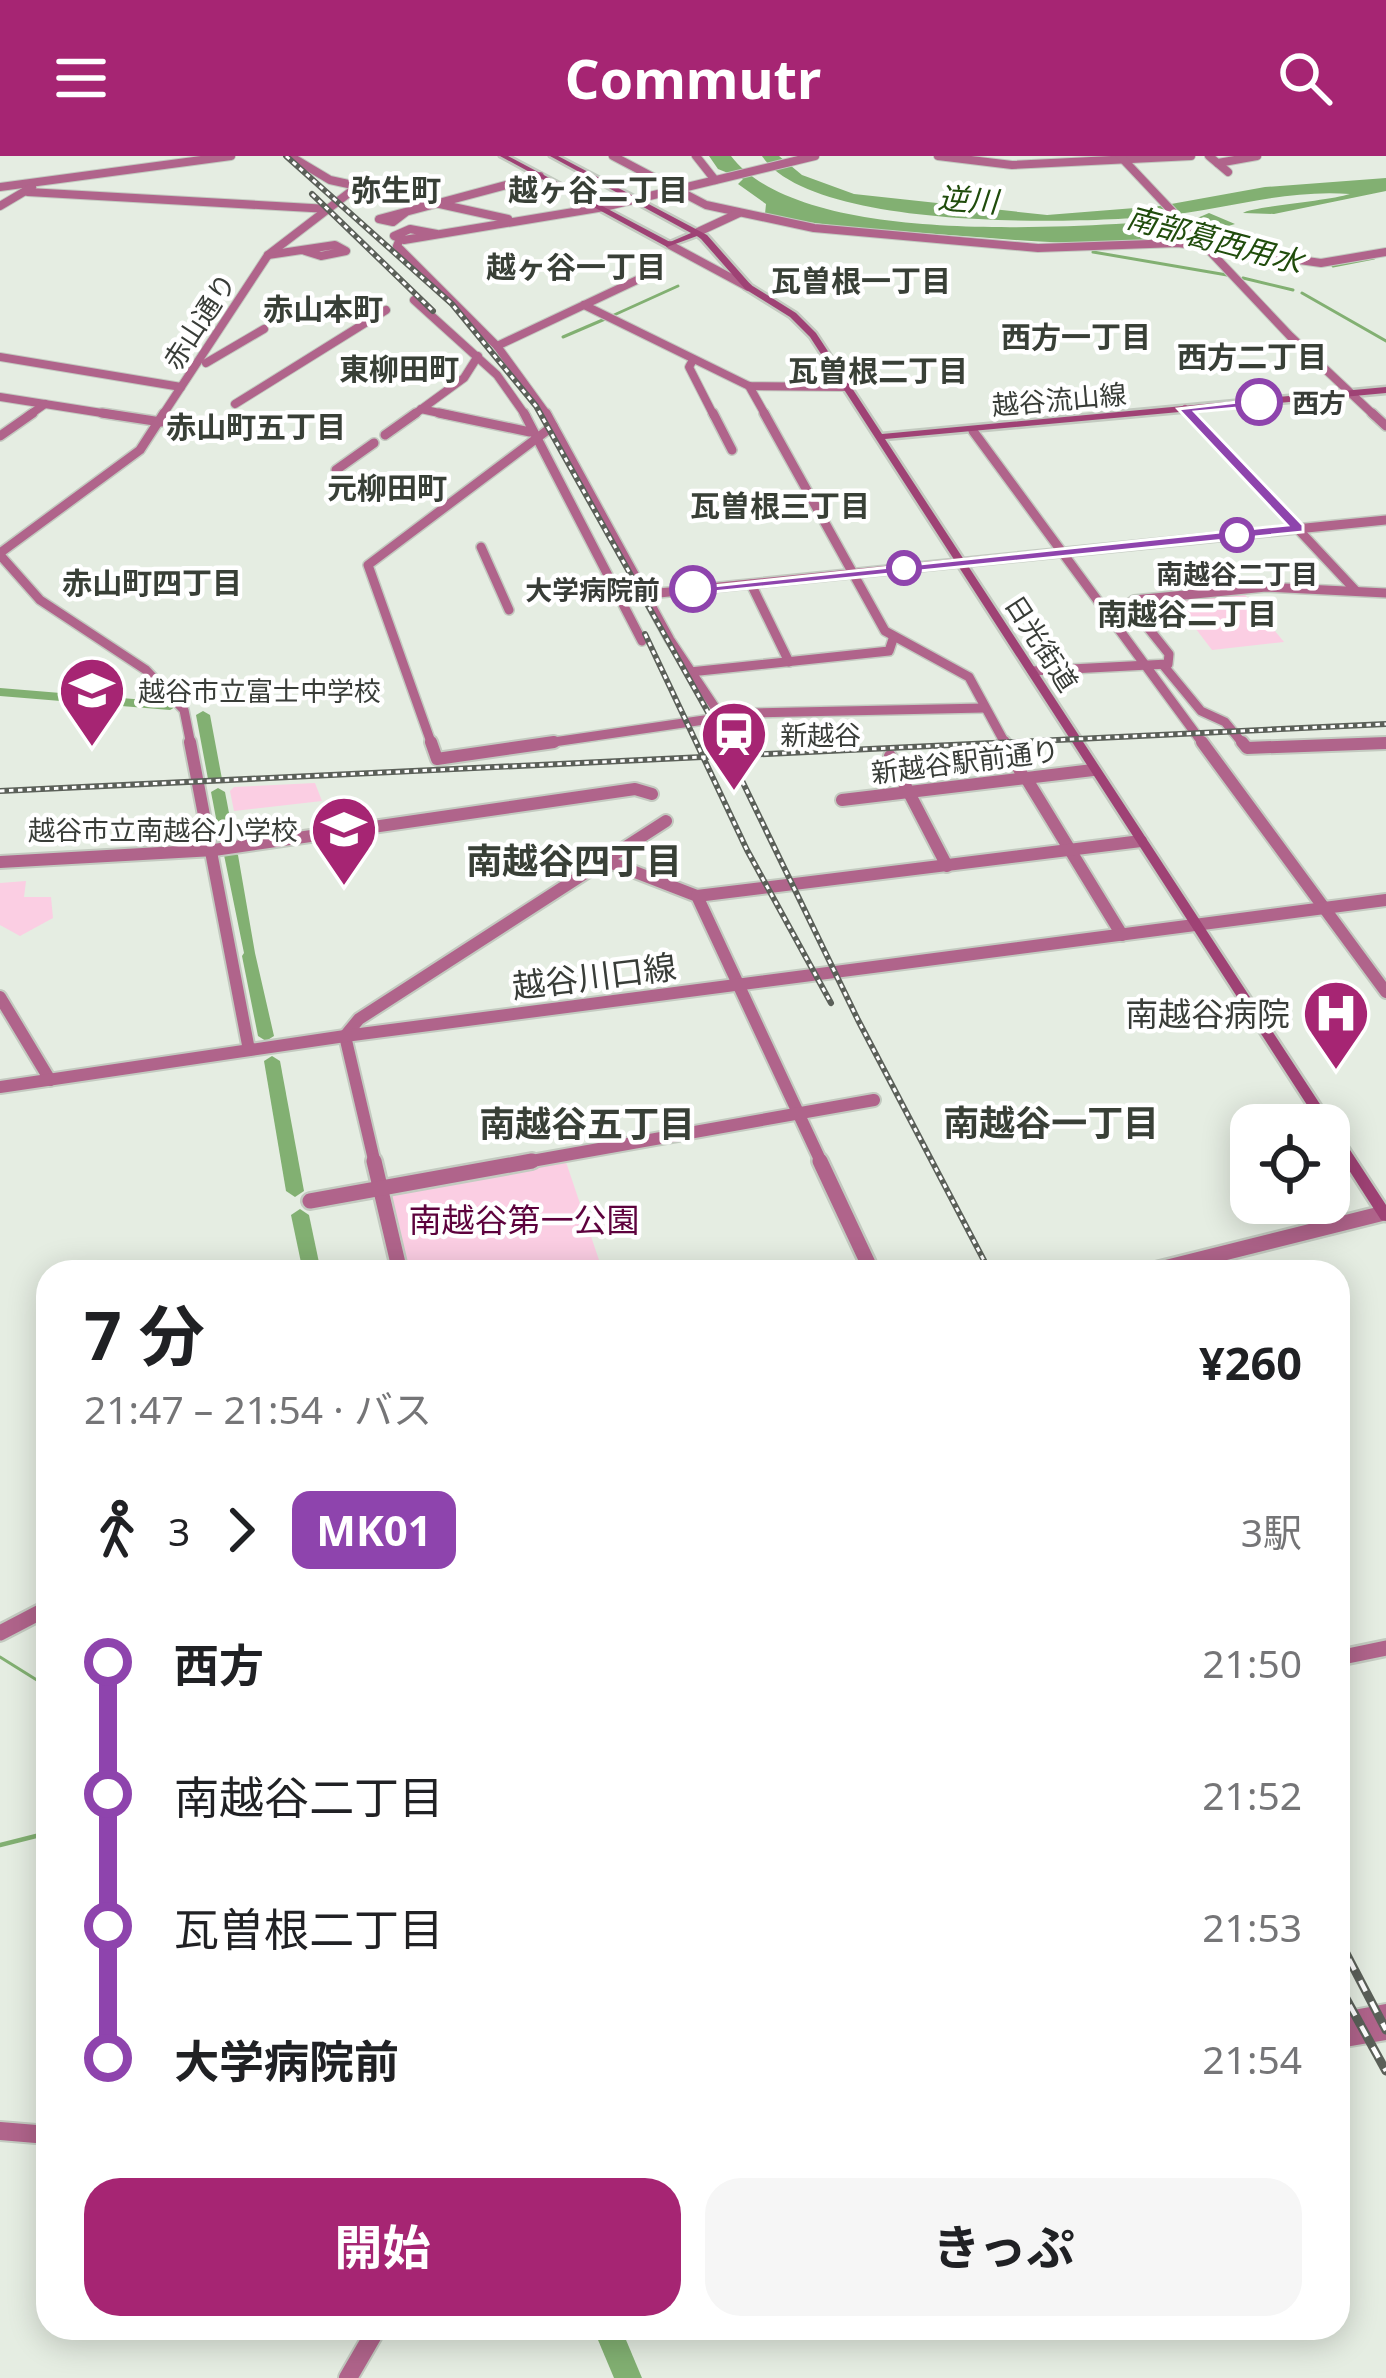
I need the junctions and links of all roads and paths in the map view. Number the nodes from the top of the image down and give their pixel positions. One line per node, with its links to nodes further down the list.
1 (231, 156): 18 (street)
2 (290, 156): 19 (street)
3 (503, 156): 16 (main road)
4 (553, 156): 14 (main road, 日光街道)
5 (613, 156): 21 (street)
6 (696, 156): 17 (street)
7 (815, 156): 17 (street)
8 (938, 156): 12 (street)
9 (1191, 156): 12 (street)
10 (1209, 156): 13 (street)
11 (1257, 156): 13 (street)
12 (1122, 158): 32 (street)
13 (1218, 163): 15 (street)
14 (575, 168): 16 (main road); 23 (main road, 日光街道)
15 (1228, 172)
16 (541, 176): 24 (street); 26 (main road)
17 (715, 180): 21 (street)
18 (37, 185): 20 (street); 22 (street)
19 (358, 187): 24 (street); 27 (street, 赤山通り)
20 (0, 188)
21 (677, 189): 23 (street); 28 (street)
22 (26, 192): 25 (street); 27 (street)
23 (634, 199): 26 (street); 31 (main road, 日光街道)
24 (431, 202): 29 (street); 30 (street)
25 (0, 206)
26 (600, 208): 30 (street); 34 (main road)
27 (329, 209): 40 (street, 赤山通り)
28 (740, 214): 31 (street); 33 (street)
29 (391, 215)
30 (514, 221): 51 (street)
31 (698, 233): 34 (main road); 35 (main road, 日光街道)
32 (1197, 237): 33 (street); 36 (street)
33 (1184, 244): 36 (street)
34 (670, 245): 41 (street)
35 (718, 248): 41 (street); 45 (main road, 日光街道)
36 (1208, 248): 39 (street); 42 (street)
37 (305, 251): 37 (street); 40 (street)
38 (1386, 252): 39 (street)
39 (1235, 253): 42 (street)
40 (268, 255): 57 (street, 赤山通り)
41 (691, 256): 44 (street)
42 (1216, 258): 60 (street)
43 (653, 272): 48 (street)
44 (726, 276): 45 (street); 46 (street)
45 (738, 276): 46 (main road, 日光街道)
46 (748, 287): 58 (main road, 日光街道)
47 (414, 300): 52 (street)
48 (584, 305): 51 (street); 54 (street)
49 (386, 310): 63 (street)
50 (265, 329): 55 (street)
51 (497, 346): 67 (street)
52 (478, 356): 64 (street); 70 (street)
53 (0, 357): 57 (street)
54 (693, 360): 56 (street); 75 (street)
55 (206, 363)
56 (749, 386): 58 (street); 85 (street)
57 (181, 387): 66 (street, 赤山通り)
58 (847, 387): 73 (main road, 日光街道)
59 (1386, 392): 60 (main road, 越谷流山線)
60 (1353, 395): 65 (main road, 越谷流山線); 68 (street)
61 (0, 397): 62 (street)
62 (45, 404): 66 (street); 72 (street)
63 (235, 404)
64 (422, 409): 70 (street); 71 (street)
65 (1186, 410): 69 (main road, 越谷流山線); 73 (main road, 越谷流山線); 80 (street)
66 (160, 422): 83 (street, 赤山通り)
67 (554, 426): 70 (street); 76 (street)
68 (1386, 426)
69 (973, 431): 73 (main road, 越谷流山線); 82 (street)
70 (533, 434): 77 (street); 99 (street)
71 (385, 435)
72 (0, 436)
73 (880, 438): 84 (main road, 日光街道)
74 (374, 443): 78 (street)
75 (732, 450)
76 (578, 463): 77 (street); 89 (street)
77 (550, 466): 92 (street)
78 (336, 470)
79 (1386, 520): 80 (street)
80 (1298, 529): 82 (street); 87 (street)
81 (481, 548): 90 (street)
82 (1060, 553): 84 (street); 94 (street)
83 (0, 554): 109 (street)
84 (960, 562): 85 (street); 96 (main road, 日光街道)
85 (854, 573): 86 (street); 91 (street)
86 (751, 584): 89 (street); 93 (street)
87 (1356, 591): 88 (street); 95 (street)
88 (1386, 593)
89 (649, 594): 97 (street)
90 (508, 610)
91 (893, 639): 93 (street); 98 (street)
92 (642, 641)
93 (789, 662): 97 (street)
94 (1144, 665): 95 (street); 96 (street); 116 (street)
95 (1163, 665): 100 (street)
96 (1032, 670): 102 (main road, 日光街道)
97 (690, 672): 99 (street)
98 (984, 708): 99 (street); 103 (street)
99 (722, 718)
100 (1386, 743)
101 (890, 756): 104 (street)
102 (1093, 770): 103 (street, 新越谷駅前通り); 108 (main road, 日光街道)
103 (1025, 778): 104 (street, 新越谷駅前通り); 110 (street)
104 (908, 792): 106 (street, 新越谷駅前通り); 113 (street)
105 (652, 794): 109 (street)
106 (842, 800)
107 (666, 821): 111 (street)
108 (1141, 841): 110 (street); 117 (main road, 日光街道)
109 (214, 850): 112 (street); 123 (street)
110 (1070, 850): 113 (street); 118 (street)
111 (604, 860): 114 (street); 122 (street)
112 (0, 862)
113 (947, 866): 114 (street)
114 (697, 896): 119 (street)
115 (1386, 900): 116 (street, 越谷川口線)
116 (1324, 908): 117 (street, 越谷川口線); 120 (street)
117 (1196, 926): 118 (street, 越谷川口線); 127 (main road, 日光街道)
118 (1122, 934): 119 (street, 越谷川口線)
119 (738, 984): 122 (street, 越谷川口線); 128 (street)
120 (1386, 992)
121 (0, 997): 124 (street)
122 (345, 1036): 123 (street, 越谷川口線); 130 (street)
123 (249, 1050): 124 (street, 越谷川口線)
124 (50, 1080): 125 (street, 越谷川口線)
125 (0, 1087)
126 (874, 1100): 128 (street)
127 (1313, 1104)
128 (797, 1113): 130 (street); 134 (street)
129 (1350, 1160): 132 (main road, 日光街道)
130 (380, 1188): 131 (street); 133 (street)
131 (310, 1201)
132 (1385, 1215): 135 (street)
133 (397, 1260)
134 (866, 1260)
135 (1198, 1260)
136 (36, 1614): 137 (street)
137 (0, 1633)
138 (1386, 1648): 139 (street)
139 (1350, 1656)
140 (1386, 2012): 141 (street)
141 (1350, 2019)
142 (1386, 2031): 143 (street)
143 (1350, 2036)
144 (0, 2131): 145 (street)
145 (36, 2134)
146 (369, 2340): 147 (street)
147 (348, 2378)

